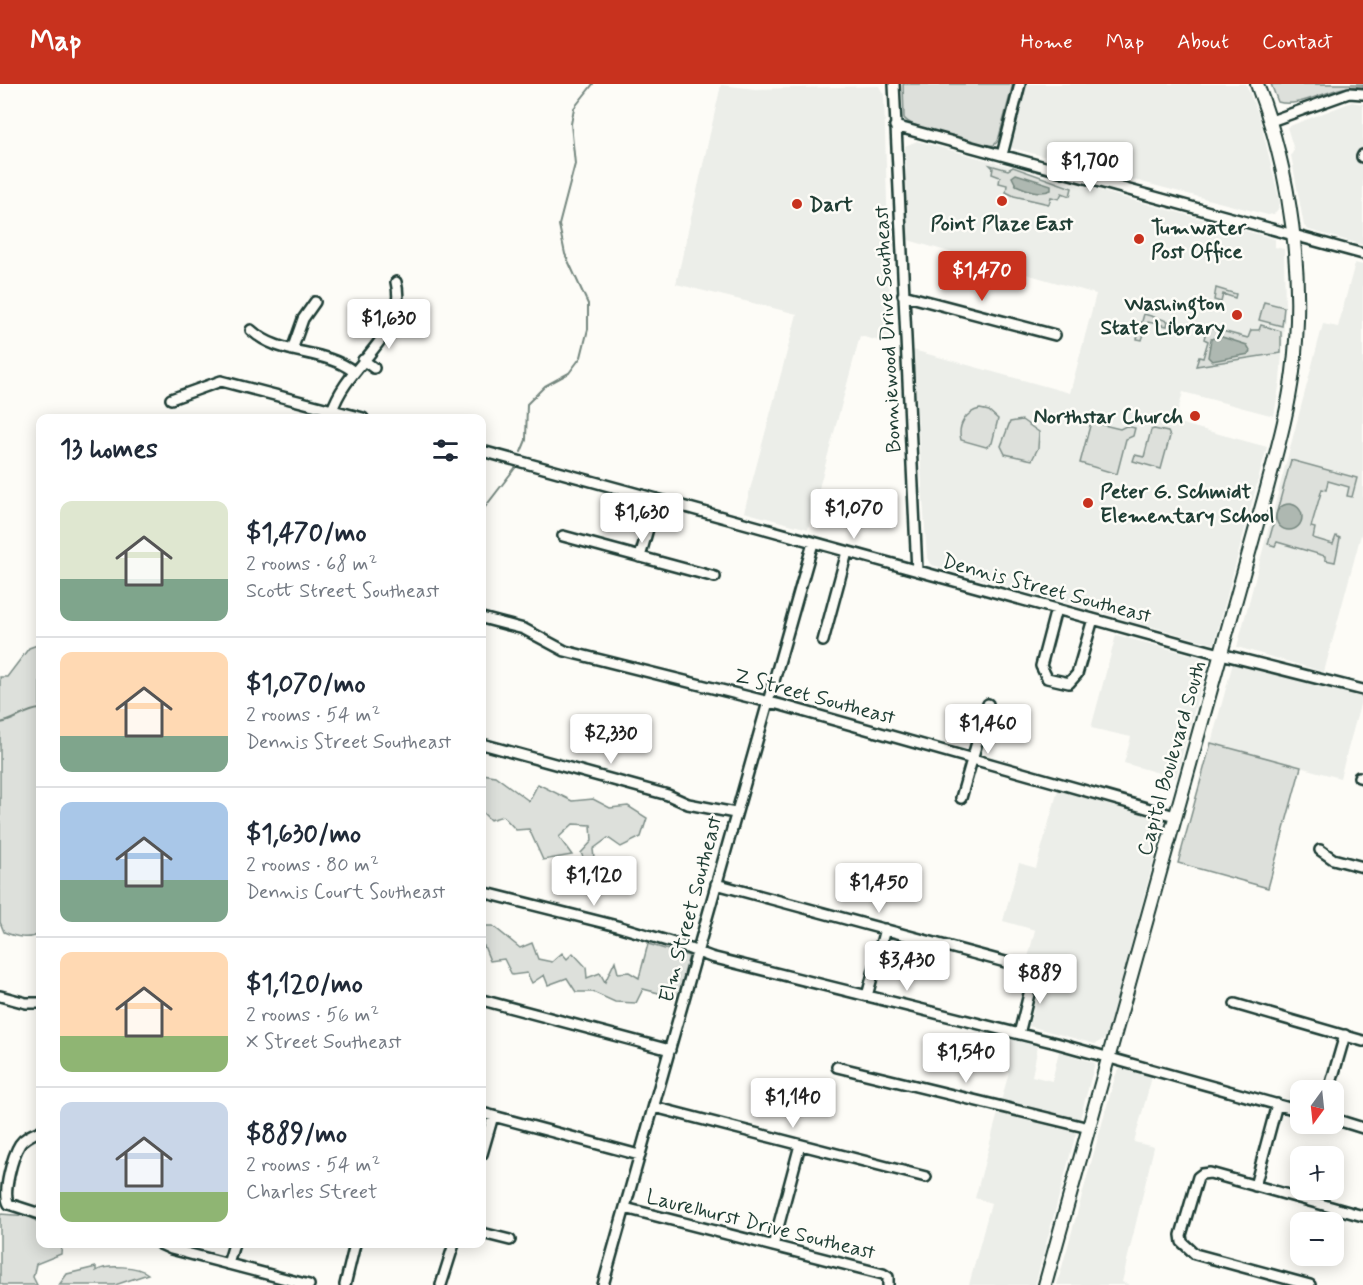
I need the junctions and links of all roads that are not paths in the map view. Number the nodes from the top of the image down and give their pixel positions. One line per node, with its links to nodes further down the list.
1 (894, 84): 6 (street, Bonniewood Drive Southeast)
2 (1020, 84): 7 (street)
3 (1257, 84): 5 (main road, Capitol Boulevard South)
4 (1363, 94): 5 (street)
5 (1271, 121): 8 (main road, Capitol Boulevard South)
6 (895, 126): 7 (street); 11 (street, Bonniewood Drive Southeast)
7 (1002, 155): 8 (street)
8 (1293, 235): 9 (street); 36 (main road, Capitol Boulevard South)
9 (1363, 254)
10 (396, 282): 16 (street)
11 (903, 295): 14 (street); 30 (street, Bonniewood Drive Southeast)
12 (315, 302): 15 (street)
13 (251, 330): 15 (street)
14 (1055, 335)
15 (292, 350): 18 (street)
16 (363, 360): 17 (street); 18 (street)
17 (374, 368)
18 (353, 371): 22 (street)
19 (195, 377): 20 (street)
20 (199, 387): 21 (street); 22 (street)
21 (171, 399)
22 (332, 411): 23 (street)
23 (345, 414)
24 (486, 452): 25 (street, Dennis Street Southeast)
25 (656, 500): 27 (street, Dennis Street Southeast); 29 (street)
26 (562, 536): 29 (street)
27 (813, 543): 28 (street, Dennis Street Southeast); 38 (street, Elm Street Southeast)
28 (847, 552): 30 (street, Dennis Street Southeast); 35 (street)
29 (640, 557): 31 (street)
30 (917, 571): 32 (street, Dennis Street Southeast)
31 (715, 577)
32 (1056, 609): 34 (street, Dennis Street Southeast); 34 (street)
33 (486, 619): 38 (street, Z Street Southeast)
34 (1093, 619): 36 (street, Dennis Street Southeast)
35 (823, 641)
36 (1220, 654): 37 (street, Dennis Street Southeast); 44 (main road, Capitol Boulevard South)
37 (1363, 690)
38 (768, 702): 41 (street, Z Street Southeast); 43 (street, Elm Street Southeast)
39 (988, 704): 41 (street)
40 (486, 745): 43 (street)
41 (973, 757): 42 (street); 44 (street, Z Street Southeast)
42 (961, 798)
43 (735, 813): 47 (street, Elm Street Southeast)
44 (1175, 816): 60 (main road, Capitol Boulevard South)
45 (1320, 850): 46 (street)
46 (1363, 867)
47 (716, 884): 49 (street); 50 (street, Elm Street Southeast)
48 (486, 893): 50 (street)
49 (885, 929): 52 (street); 56 (street)
50 (697, 952): 52 (street); 59 (street, Elm Street Southeast)
51 (0, 996): 54 (street)
52 (867, 996): 56 (street)
53 (486, 1001): 59 (street)
54 (36, 1003)
55 (1235, 1004): 57 (street)
56 (1019, 1034): 60 (street)
57 (1345, 1035): 58 (street); 62 (street)
58 (1363, 1041)
59 (670, 1050): 64 (street, Elm Street Southeast)
60 (1108, 1057): 63 (street); 69 (main road, Capitol Boulevard South)
61 (837, 1067): 69 (street)
62 (1332, 1080)
63 (1277, 1104): 65 (street); 76 (street)
64 (654, 1107): 73 (street); 74 (street, Elm Street Southeast)
65 (1290, 1107)
66 (486, 1114): 67 (street)
67 (493, 1116): 72 (street); 74 (street)
68 (1344, 1122): 70 (street)
69 (1089, 1128): 93 (main road, Capitol Boulevard South)
70 (1363, 1128)
71 (36, 1133): 78 (street)
72 (486, 1140)
73 (800, 1144): 75 (street); 82 (street)
74 (639, 1155): 77 (street, Elm Street Southeast)
75 (926, 1177)
76 (1255, 1186): 79 (street); 94 (street)
77 (625, 1208): 82 (street, Laurelhurst Drive Southeast); 92 (street, Elm Street Southeast)
78 (36, 1213)
79 (1363, 1216)
80 (486, 1234): 81 (street)
81 (510, 1240)
82 (773, 1246): 88 (street, Laurelhurst Drive Southeast)
83 (169, 1248): 87 (street)
84 (233, 1248): 87 (street)
85 (354, 1248): 90 (street)
86 (453, 1248): 91 (street)
87 (228, 1264): 89 (street)
88 (888, 1281)
89 (309, 1285)
90 (345, 1285)
91 (441, 1285)
92 (603, 1285)
93 (1046, 1285)
94 (1310, 1285)

